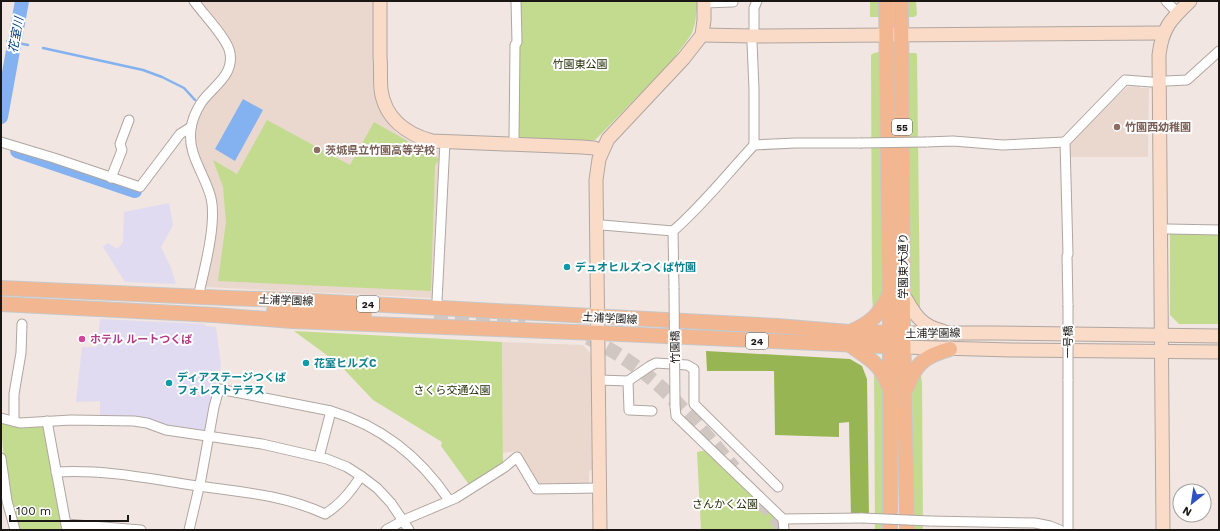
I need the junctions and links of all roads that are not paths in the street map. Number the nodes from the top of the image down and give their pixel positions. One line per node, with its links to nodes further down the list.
1 (194, 1): 21 (street)
2 (380, 1): 23 (street)
3 (516, 1): 22 (street)
4 (733, 1): 10 (street)
5 (757, 1): 16 (street)
6 (886, 1): 15 (main road, 学園東大通り / 55)
7 (901, 1): 13 (main road, 学園東大通り / 55)
8 (1166, 1): 11 (street)
9 (1190, 1): 11 (street)
10 (704, 2): 14 (street)
11 (1178, 13): 12 (street)
12 (1163, 32): 13 (street); 46 (street)
13 (902, 34): 15 (street); 34 (main road, 学園東大通り / 55)
14 (702, 35): 16 (street); 27 (street)
15 (886, 35): 16 (street); 34 (main road, 学園東大通り / 55)
16 (753, 36): 26 (street)
17 (1219, 51): 18 (street)
18 (1166, 81)
19 (1151, 82): 24 (street)
20 (129, 120): 28 (street)
21 (191, 127): 28 (street); 35 (street)
22 (514, 139)
23 (445, 142): 27 (street); 37 (street)
24 (1065, 142): 26 (street, bridge); 84 (street, 一号橋, bridge)
25 (5, 143): 28 (street)
26 (754, 145): 32 (street)
27 (601, 152): 42 (street)
28 (111, 178)
29 (602, 225): 32 (street)
30 (1168, 229): 31 (street)
31 (1219, 230)
32 (673, 231): 71 (street, 竹園橋, bridge)
33 (1, 288): 35 (main road, 土浦学園線 / 24)
34 (896, 293): 45 (street); 48 (main road); 49 (main road, 学園東大通り / 55)
35 (198, 297): 36 (main road, 土浦学園線 / 24)
36 (227, 298): 39 (main road, 24); 42 (main road, 土浦学園線 / 24)
37 (437, 301)
38 (1, 304): 40 (main road, 土浦学園線 / 24)
39 (303, 311): 40 (main road, 24); 41 (main road, 24)
40 (224, 316): 44 (main road, 土浦学園線 / 24)
41 (434, 317)
42 (599, 317): 44 (street); 48 (main road, 土浦学園線 / 24)
43 (22, 324): 60 (street)
44 (599, 333): 48 (main road, 土浦学園線 / 24); 53 (street)
45 (954, 333): 46 (street, 土浦学園線); 49 (street, 土浦学園線)
46 (1160, 336): 47 (street, 土浦学園線); 51 (street)
47 (1219, 336)
48 (849, 338): 49 (main road, 土浦学園線 / 24); 55 (main road)
49 (897, 340): 50 (street, 土浦学園線); 55 (main road, 学園東大通り); 56 (main road, 学園東大通り)
50 (950, 349): 51 (street, 土浦学園線); 56 (main road)
51 (1161, 351): 52 (street, 土浦学園線); 85 (street)
52 (1219, 352)
53 (599, 380): 54 (street); 69 (street)
54 (628, 381): 57 (street); 68 (street)
55 (889, 387): 81 (main road, 学園東大通り)
56 (904, 393): 82 (main road, 学園東大通り)
57 (652, 410)
58 (331, 411): 62 (street); 63 (street); 70 (street)
59 (1, 418): 60 (street)
60 (14, 421): 61 (street)
61 (47, 421): 62 (street); 65 (street)
62 (209, 436): 63 (street); 67 (street)
63 (319, 457): 66 (street)
64 (1, 458): 74 (street)
65 (56, 472): 67 (street); 73 (street)
66 (361, 476): 67 (street); 72 (street)
67 (200, 486): 76 (street)
68 (778, 487)
69 (600, 488): 70 (street); 79 (street)
70 (449, 500): 72 (street)
71 (783, 519): 80 (street); 83 (street, bridge)
72 (404, 520): 77 (street); 78 (street)
73 (66, 527): 75 (street)
74 (15, 530)
75 (141, 530)
76 (189, 530)
77 (386, 530)
78 (409, 530)
79 (600, 530)
80 (784, 530)
81 (890, 530)
82 (908, 530)
83 (1060, 530)
84 (1068, 530)
85 (1163, 530)

